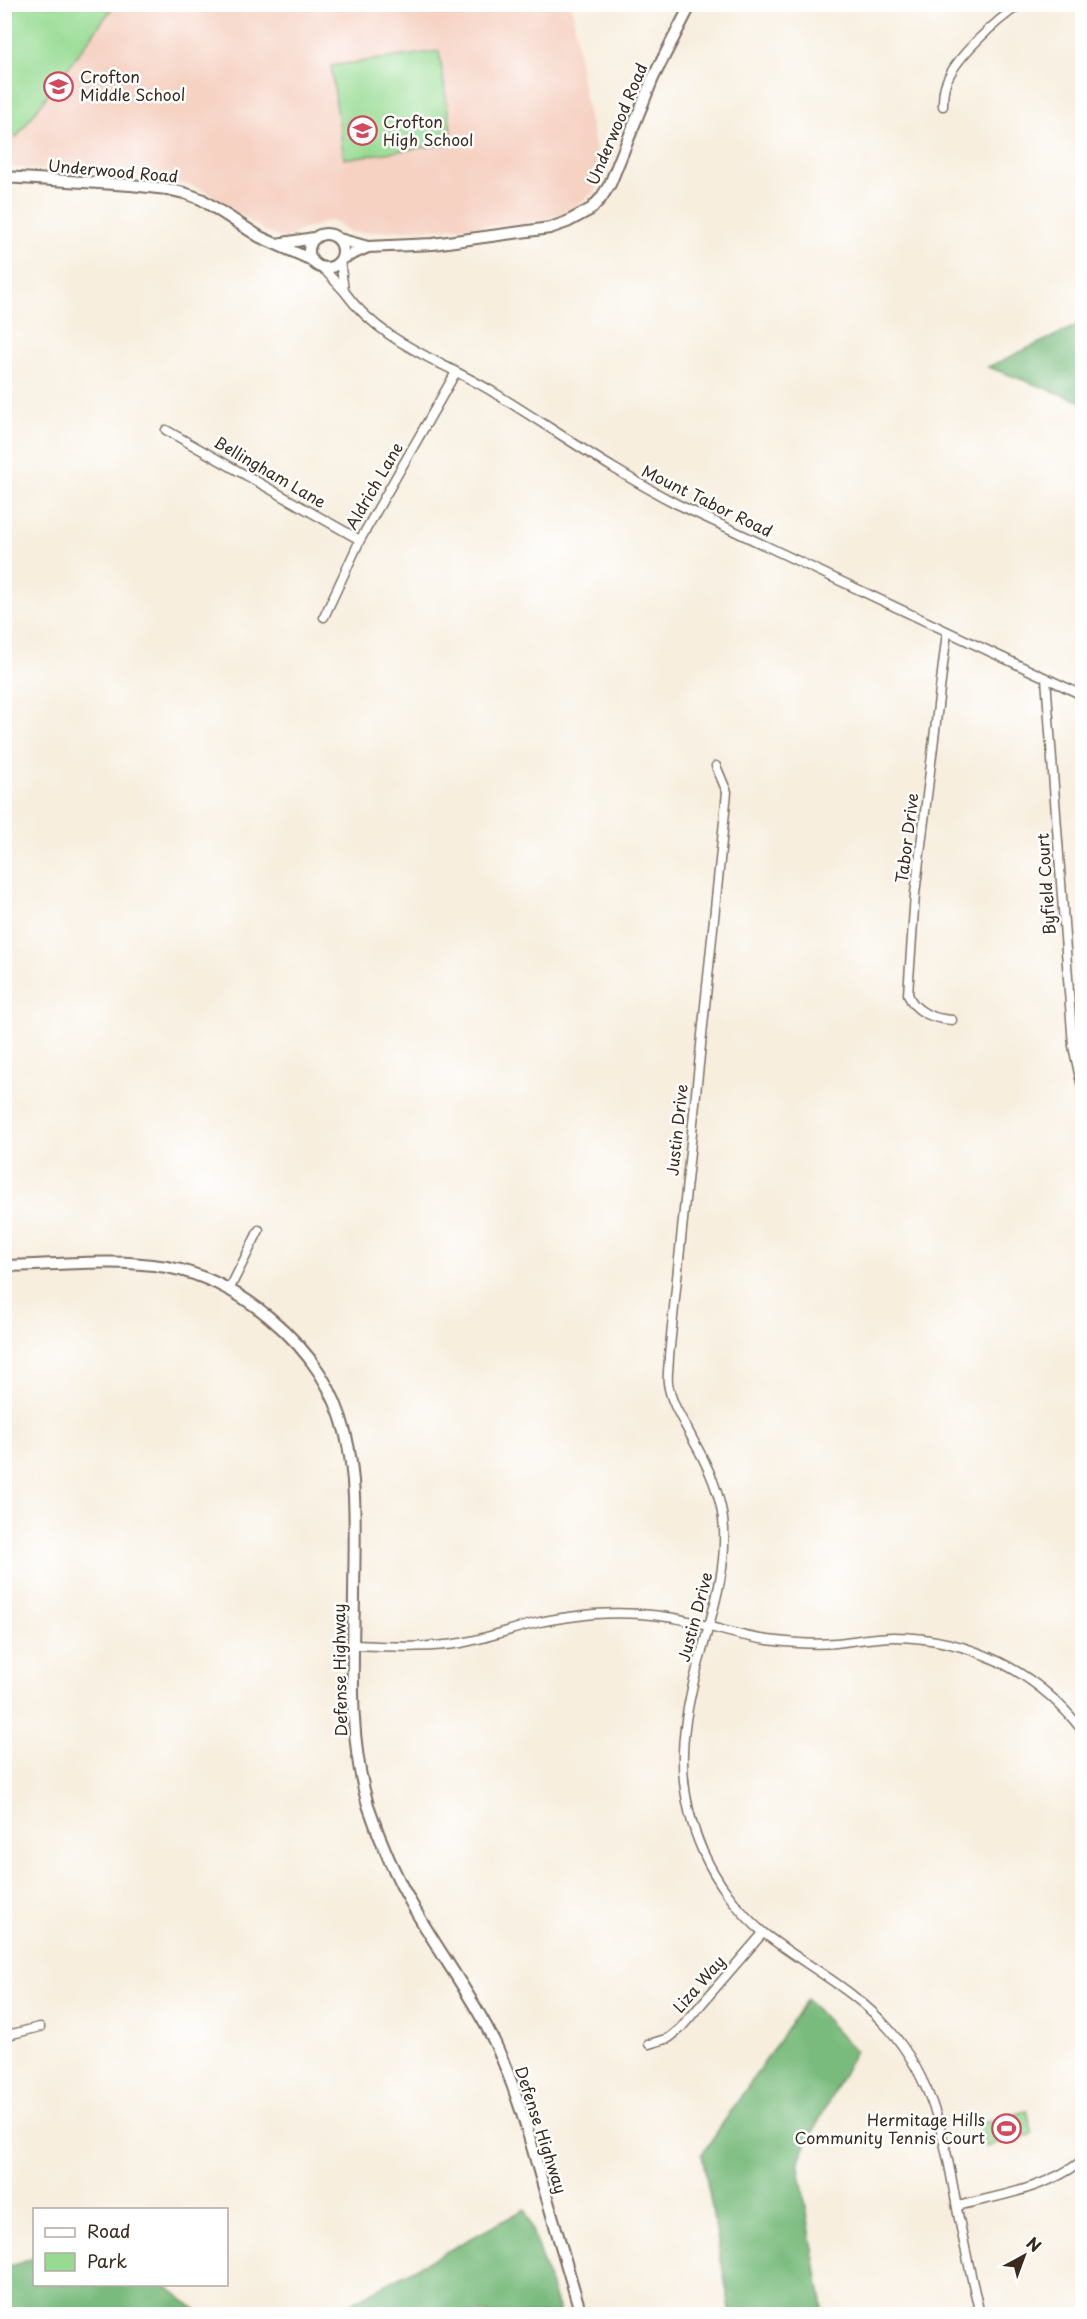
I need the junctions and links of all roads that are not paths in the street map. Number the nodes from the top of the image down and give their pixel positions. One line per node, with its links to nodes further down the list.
1 (691, 4): 8 (main road, Underwood Road)
2 (1021, 4): 3 (street)
3 (943, 106)
4 (4, 177): 7 (main road, Underwood Road)
5 (314, 238): 6 (main road); 7 (main road); 10 (main road)
6 (339, 239): 8 (main road, Underwood Road); 9 (main road)
7 (277, 244): 10 (main road, Underwood Road)
8 (368, 247): 9 (main road, Underwood Road)
9 (341, 259): 11 (main road); 12 (street)
10 (312, 260): 11 (main road)
11 (322, 267): 12 (street, Mount Tabor Road)
12 (344, 291): 13 (street, Mount Tabor Road)
13 (456, 372): 15 (street, Aldrich Lane); 17 (street, Mount Tabor Road)
14 (166, 430): 15 (street, Bellingham Lane)
15 (360, 540): 16 (street, Aldrich Lane)
16 (324, 617)
17 (947, 632): 18 (street, Mount Tabor Road); 21 (street, Tabor Drive)
18 (1046, 678): 19 (street, Mount Tabor Road); 22 (street, Byfield Court)
19 (1083, 695)
20 (716, 766): 26 (street, Justin Drive)
21 (952, 1020)
22 (1083, 1087)
23 (259, 1230): 25 (street)
24 (4, 1266): 25 (main road, Defense Highway)
25 (229, 1290): 27 (main road, Defense Highway)
26 (709, 1627): 27 (street); 28 (street); 29 (street, Justin Drive)
27 (353, 1645): 35 (main road, Defense Highway)
28 (1083, 1730)
29 (763, 1933): 32 (street, Liza Way); 34 (street, Justin Drive)
30 (40, 2027): 31 (street)
31 (4, 2036)
32 (649, 2044)
33 (1083, 2161): 34 (street)
34 (957, 2206): 36 (street, Justin Drive)
35 (581, 2314)
36 (980, 2314)

